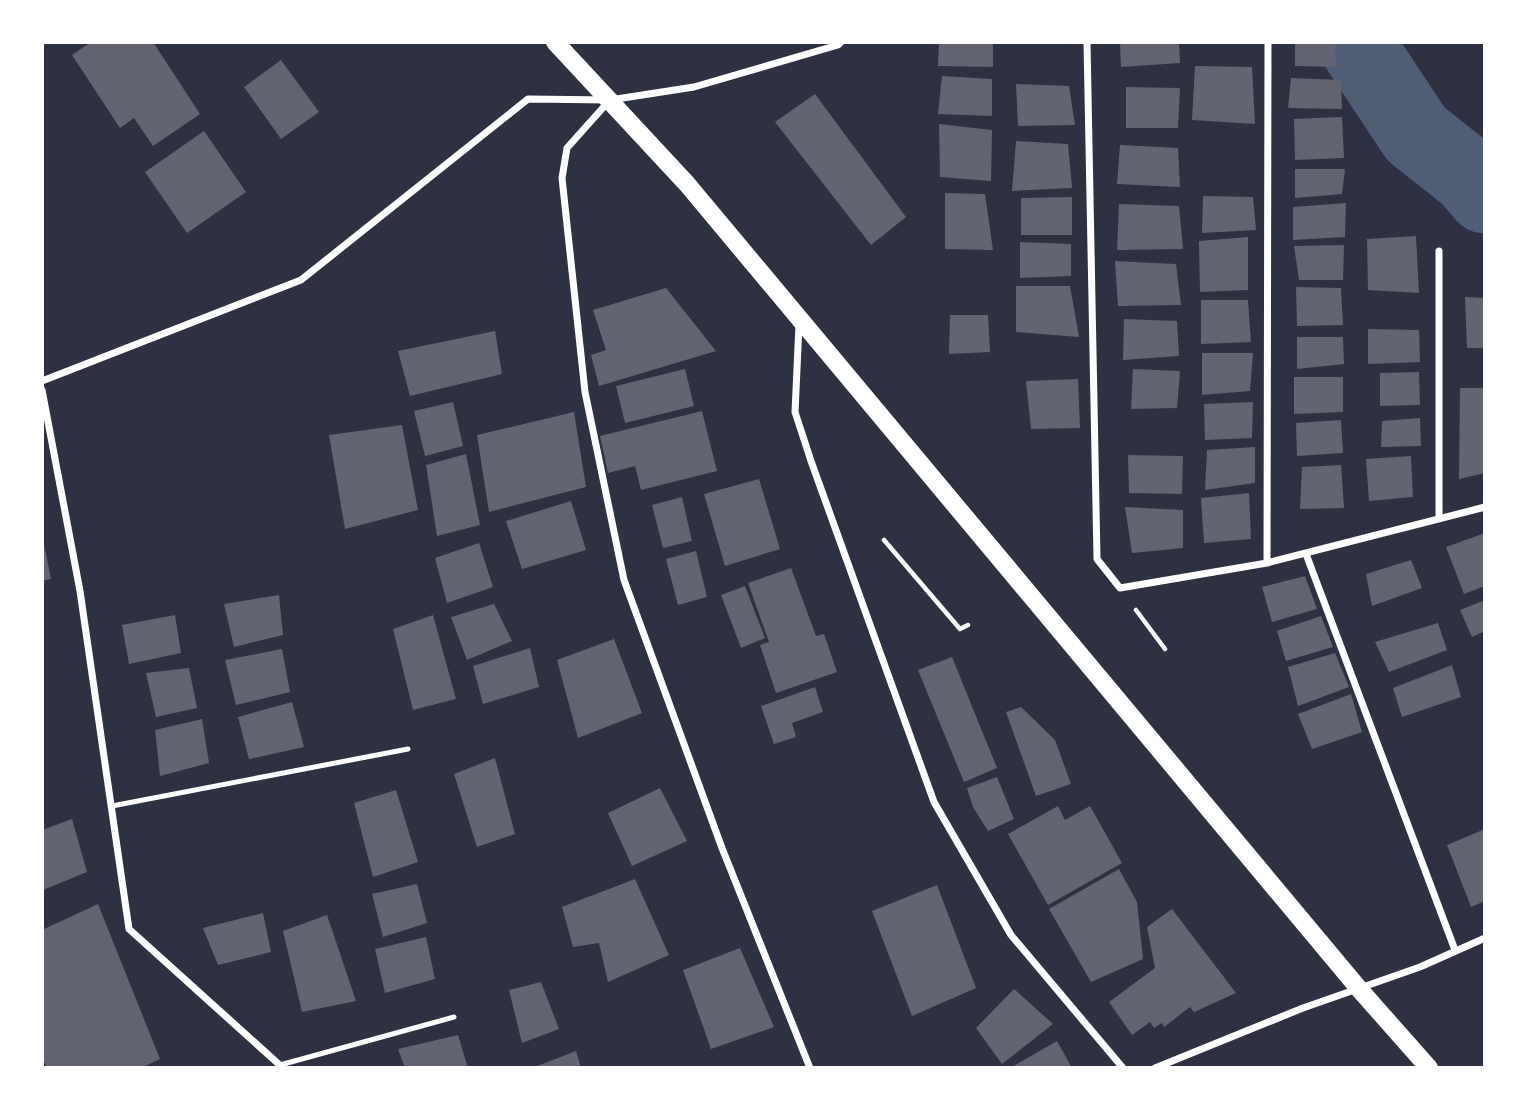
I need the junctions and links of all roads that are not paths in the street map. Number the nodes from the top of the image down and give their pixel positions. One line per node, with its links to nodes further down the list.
1 (555, 42): 5 (main road)
2 (841, 42): 5 (street)
3 (1087, 42): 13 (street)
4 (1268, 42): 13 (street)
5 (610, 100): 7 (main road); 8 (street); 21 (street)
6 (1439, 251): 11 (street)
7 (800, 319): 18 (main road); 22 (street)
8 (42, 381)
9 (42, 390): 15 (street)
10 (1485, 507): 11 (street)
11 (1439, 519): 12 (street)
12 (1306, 554): 13 (street); 17 (street)
13 (1267, 564)
14 (408, 749): 15 (lane)
15 (112, 806): 20 (street)
16 (1485, 938): 17 (street)
17 (1455, 950): 18 (street)
18 (1360, 989): 23 (street); 24 (main road)
19 (454, 1017): 20 (lane)
20 (281, 1067)
21 (810, 1068)
22 (1123, 1068)
23 (1155, 1068)
24 (1429, 1068)

